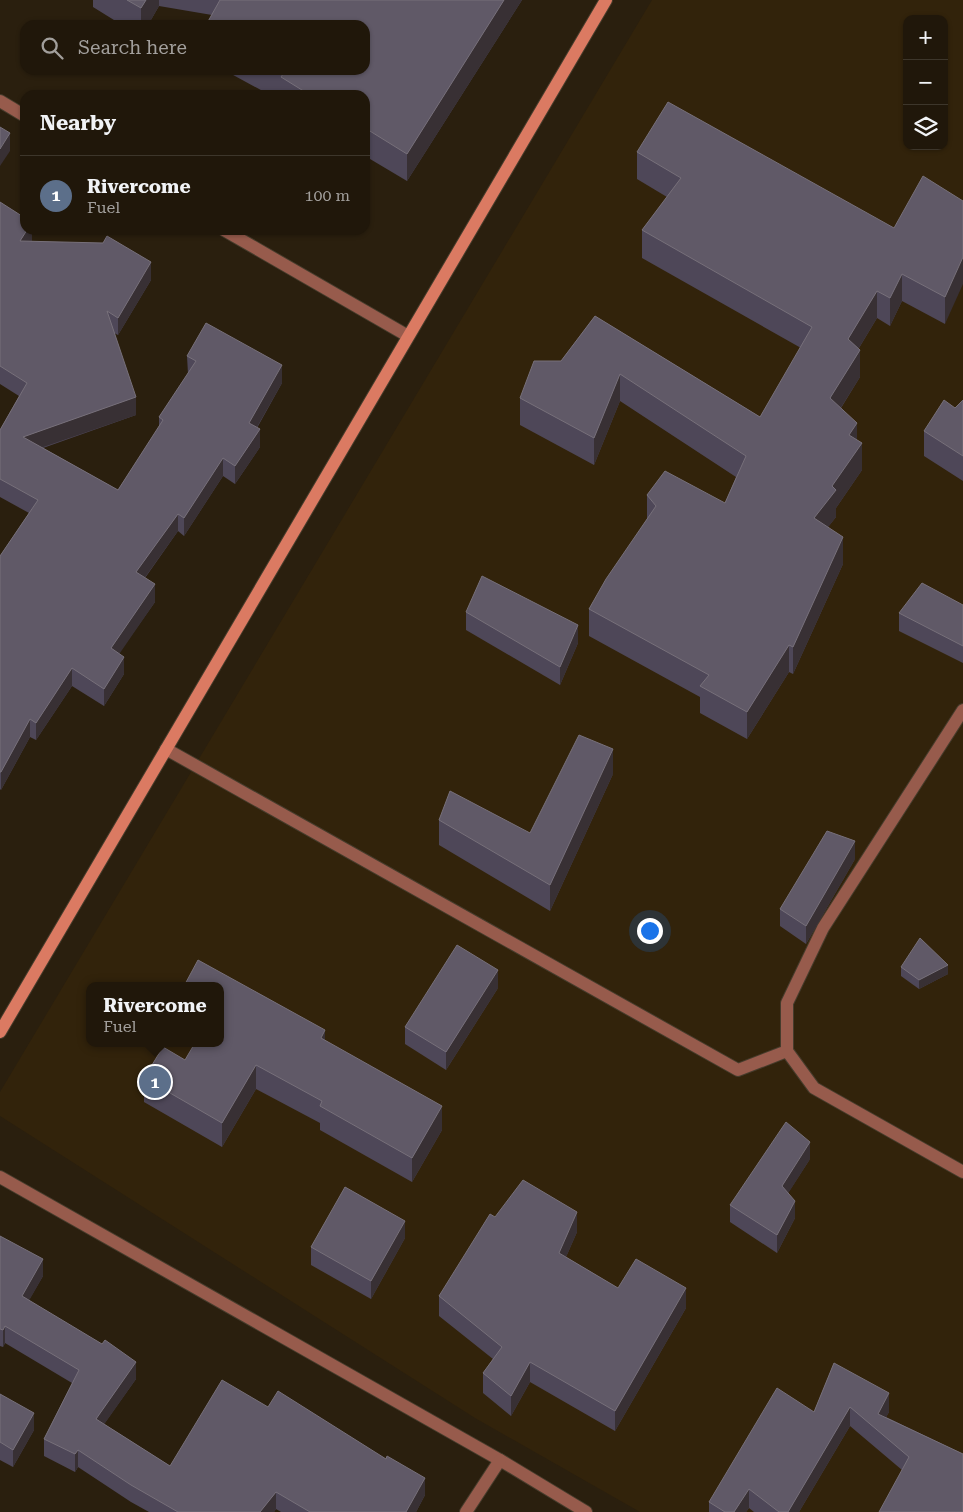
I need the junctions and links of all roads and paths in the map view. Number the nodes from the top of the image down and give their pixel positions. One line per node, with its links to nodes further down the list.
1 (606, 0): 5 (street)
2 (0, 101): 3 (street)
3 (20, 113)
4 (233, 235): 5 (street)
5 (408, 336): 7 (street)
6 (963, 710): 9 (street)
7 (166, 749): 8 (street); 9 (street)
8 (0, 1032)
9 (787, 1051): 10 (street)
10 (963, 1172)
11 (0, 1176): 12 (street)
12 (500, 1460): 13 (street); 14 (street)
13 (466, 1512)
14 (586, 1512)

